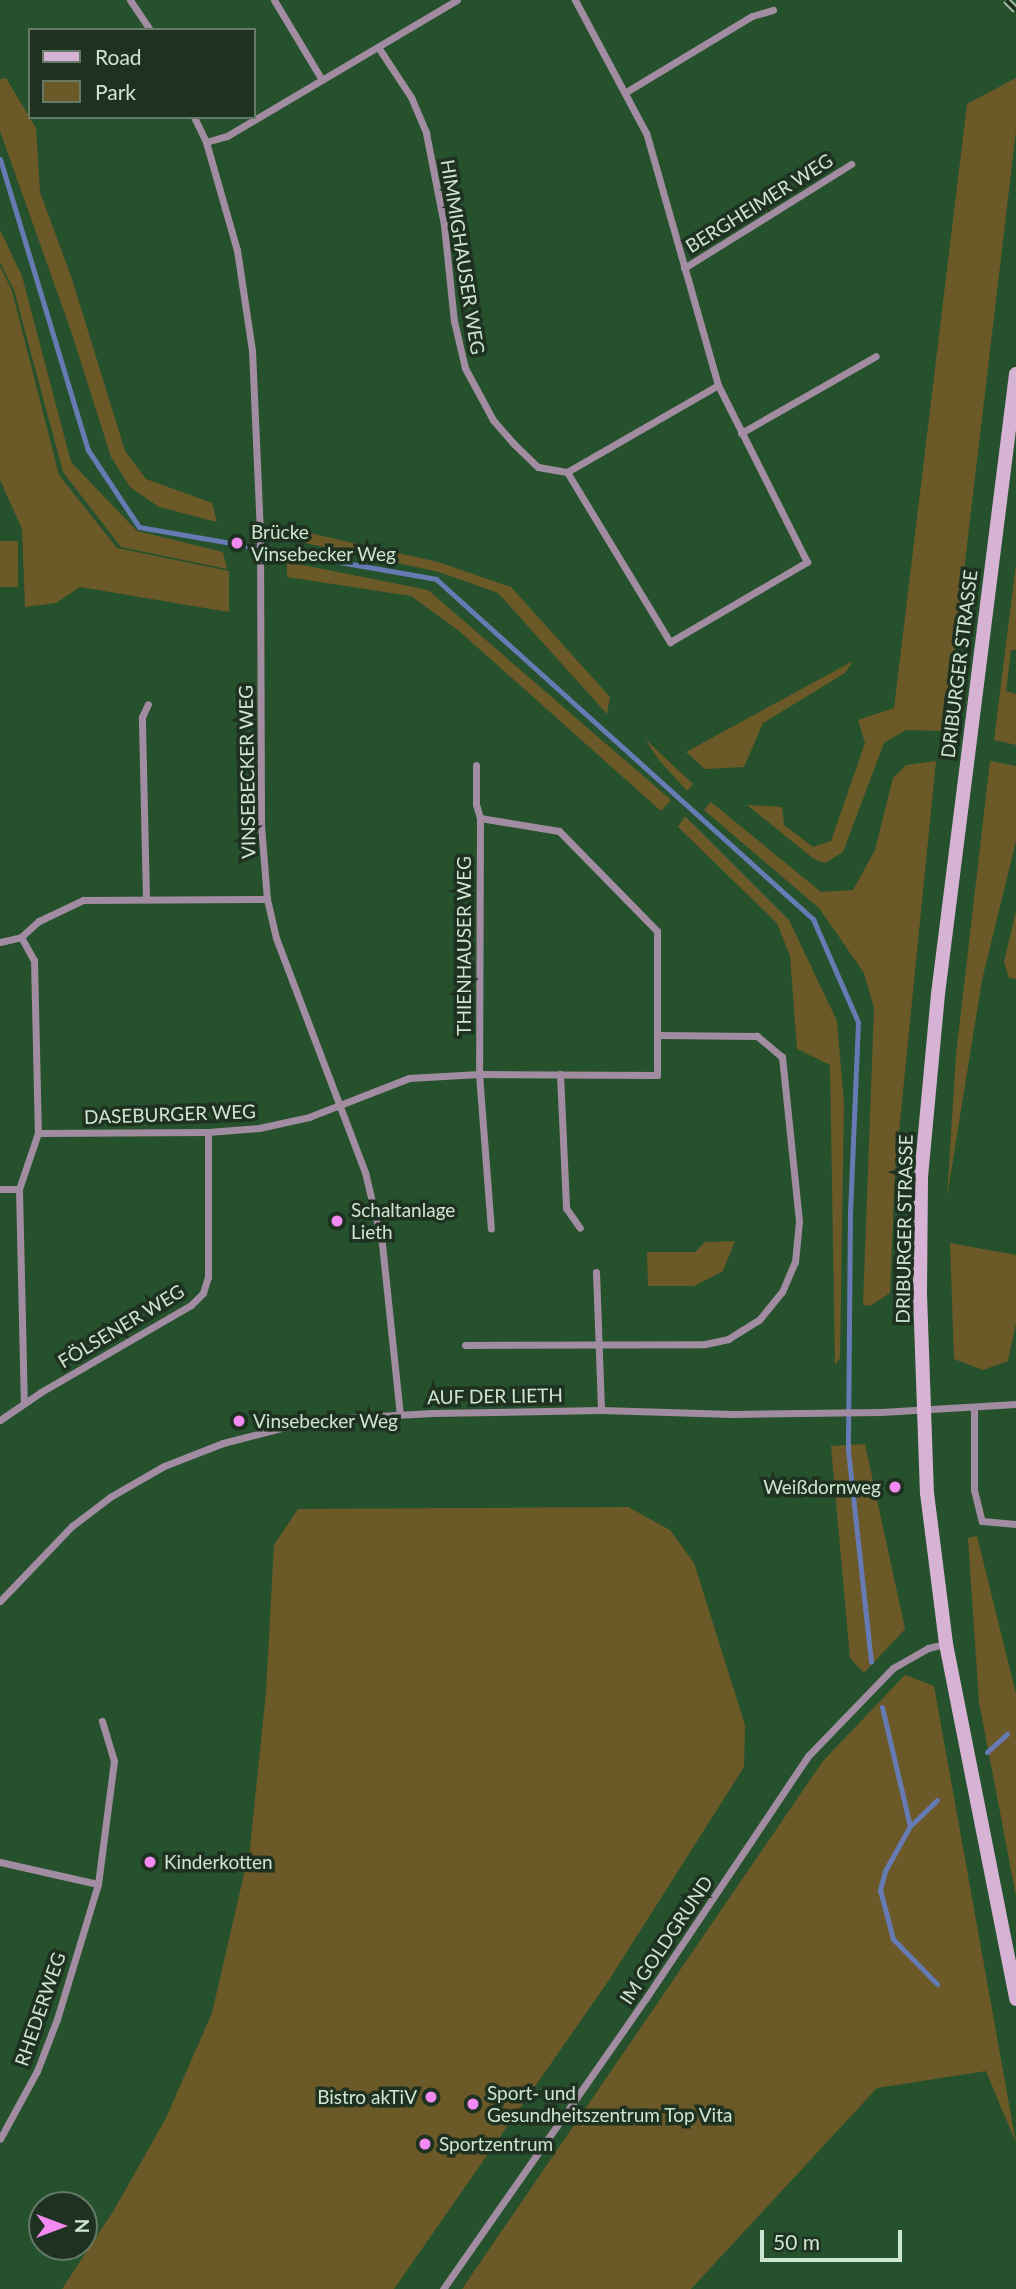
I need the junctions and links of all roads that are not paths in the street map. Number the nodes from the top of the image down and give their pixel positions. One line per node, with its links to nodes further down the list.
1 (130, 0): 6 (street)
2 (274, 0): 8 (street)
3 (457, 0): 7 (street)
4 (575, 0): 9 (street, BERGHEIMER WEG)
5 (773, 10): 9 (street)
6 (149, 28)
7 (378, 47): 8 (street); 20 (street, HIMMIGHAUSER WEG)
8 (322, 79): 12 (street)
9 (626, 92): 15 (street, BERGHEIMER WEG)
10 (195, 119): 13 (street, VINSEBECKER WEG)
11 (255, 119): 13 (street)
12 (256, 119)
13 (206, 142): 25 (street, VINSEBECKER WEG)
14 (851, 164): 15 (street, BERGHEIMER WEG)
15 (684, 268): 18 (street, BERGHEIMER WEG)
16 (876, 356): 19 (street)
17 (1016, 374): 45 (main road, DRIBURGER STRASSE)
18 (718, 385): 19 (street, BERGHEIMER WEG); 20 (street)
19 (741, 433): 20 (street, BERGHEIMER WEG)
20 (567, 472)
21 (148, 704): 24 (street)
22 (475, 765): 23 (street, THIENHAUSER WEG)
23 (480, 818): 28 (street); 29 (street, THIENHAUSER WEG)
24 (146, 899): 25 (street); 26 (street)
25 (267, 899): 31 (street, VINSEBECKER WEG)
26 (21, 937): 27 (street); 33 (street)
27 (0, 942)
28 (658, 1035): 30 (street, DASEBURGER WEG); 40 (street)
29 (479, 1074): 30 (street, DASEBURGER WEG); 31 (street, DASEBURGER WEG); 36 (street, THIENHAUSER WEG)
30 (560, 1074): 37 (street)
31 (342, 1106): 32 (street, DASEBURGER WEG); 46 (street, VINSEBECKER WEG)
32 (208, 1132): 33 (street, DASEBURGER WEG); 41 (street, FÖLSENER WEG)
33 (38, 1133): 35 (street)
34 (0, 1189): 35 (street)
35 (19, 1189): 41 (street)
36 (491, 1228)
37 (580, 1228)
38 (596, 1272): 40 (street)
39 (465, 1345): 40 (street)
40 (598, 1345): 44 (street)
41 (24, 1403): 47 (street, FÖLSENER WEG)
42 (1016, 1404): 43 (street)
43 (974, 1407): 45 (street); 48 (street)
44 (601, 1410): 45 (street, AUF DER LIETH); 46 (street, AUF DER LIETH)
45 (923, 1411): 50 (main road, DRIBURGER STRASSE)
46 (400, 1414): 49 (street, AUF DER LIETH)
47 (2, 1416)
48 (1016, 1524)
49 (0, 1601)
50 (946, 1644): 54 (main road, DRIBURGER STRASSE); 56 (street, IM GOLDGRUND)
51 (102, 1721): 53 (street, RHEDERWEG)
52 (0, 1861): 53 (street)
53 (98, 1884): 55 (street, RHEDERWEG)
54 (1016, 1999)
55 (0, 2139)
56 (443, 2289)

